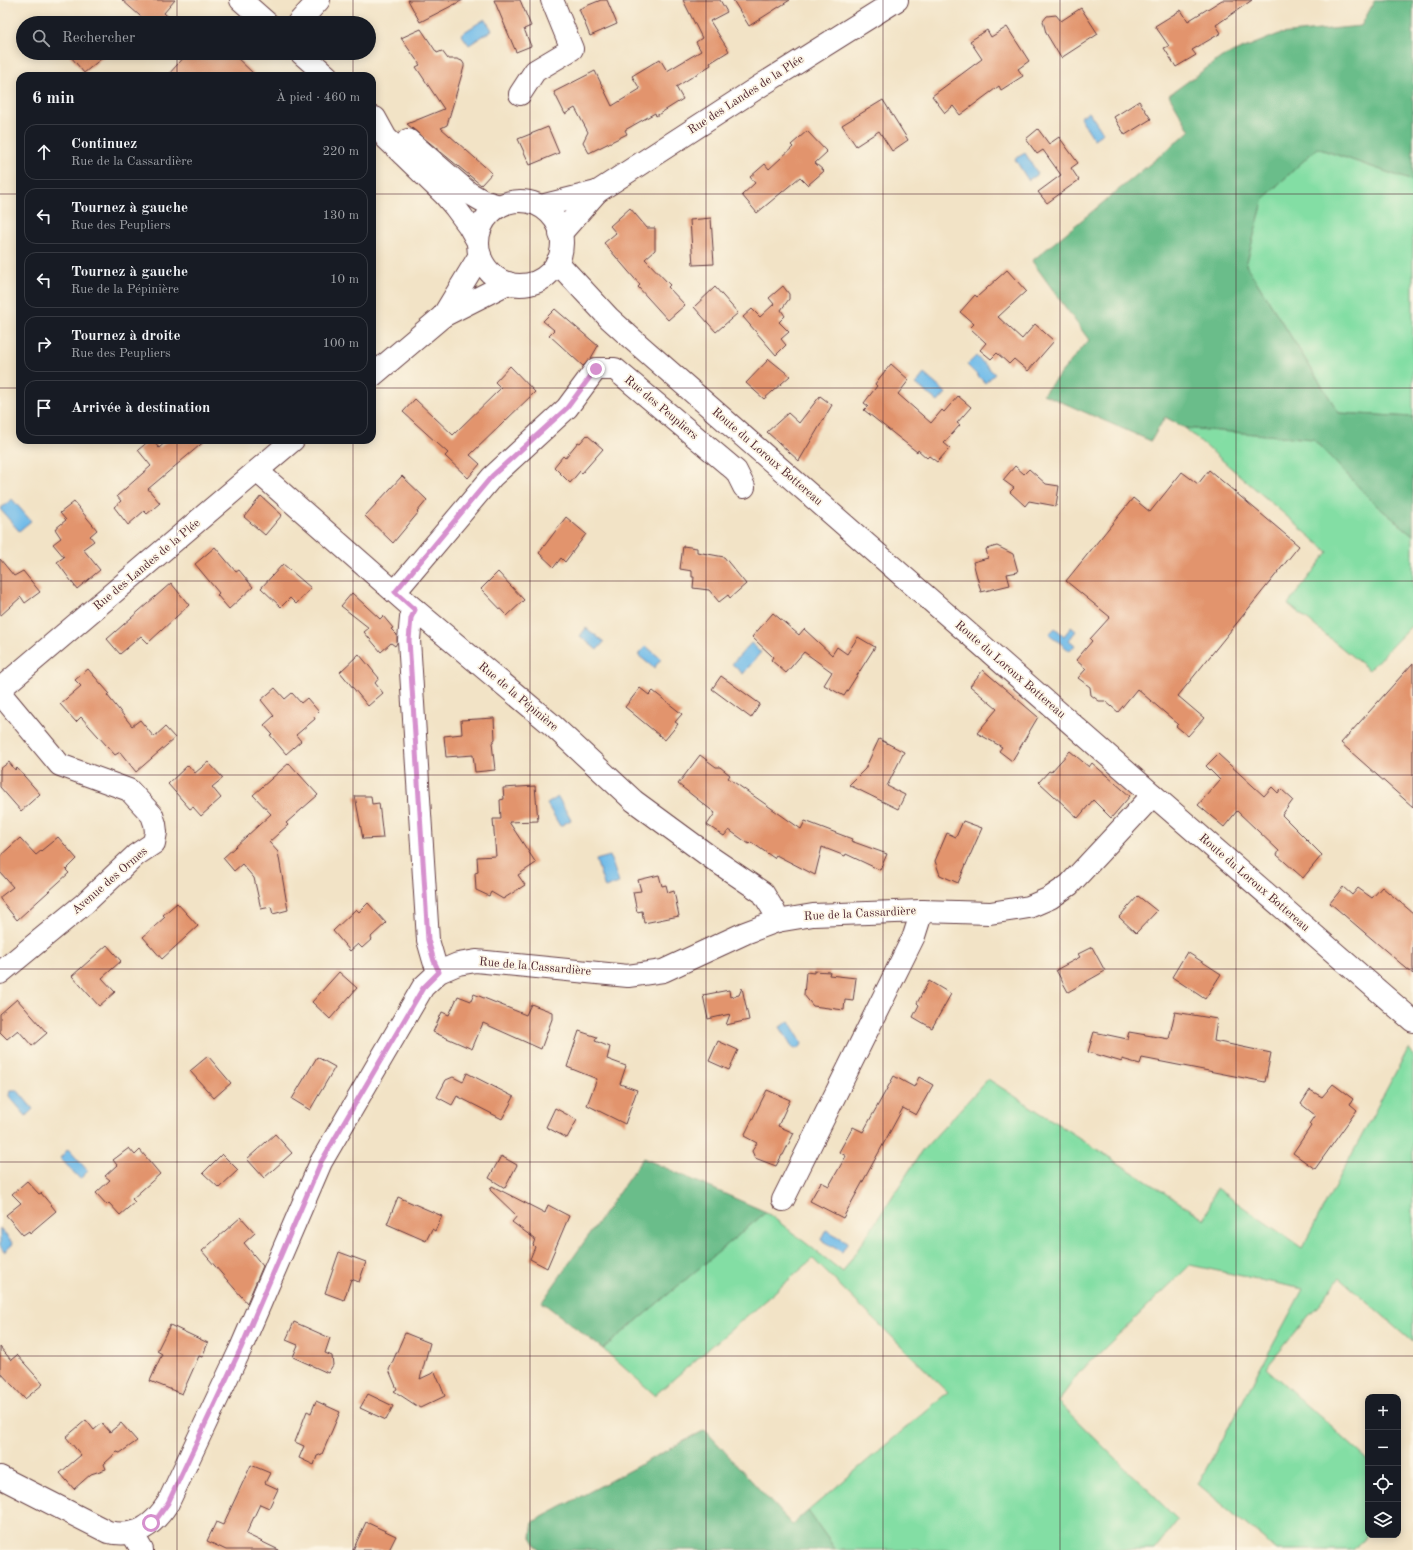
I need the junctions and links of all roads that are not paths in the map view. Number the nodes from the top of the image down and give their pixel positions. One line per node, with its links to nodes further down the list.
1 (241, 0): 5 (street)
2 (319, 0): 6 (street)
3 (552, 0): 9 (street)
4 (897, 0): 12 (street, Rue des Landes de la Plée)
5 (259, 16)
6 (304, 16)
7 (309, 60): 8 (street)
8 (322, 72)
9 (520, 94)
10 (376, 118): 13 (street)
11 (376, 120): 16 (street)
12 (597, 192): 14 (street, Rue des Landes de la Plée); 15 (street, Rue des Landes de la Plée)
13 (499, 206): 14 (street); 16 (street)
14 (541, 206): 15 (street)
15 (560, 234): 17 (street)
16 (479, 248): 18 (street); 19 (street)
17 (551, 269): 18 (street); 28 (street, Route du Loroux Bottereau)
18 (508, 283): 19 (street)
19 (443, 316): 20 (street)
20 (376, 373)
21 (288, 444): 22 (street, Rue des Landes de la Plée)
22 (257, 471): 24 (street, Rue de la Pépinière); 26 (street, Rue des Landes de la Plée)
23 (744, 487): 24 (street, Rue des Peupliers)
24 (395, 592): 25 (street, Rue de la Pépinière)
25 (415, 610): 30 (street, Rue de la Pépinière); 31 (street)
26 (0, 689)
27 (0, 693): 32 (street, Avenue des Ormes)
28 (1153, 795): 29 (street, Rue de la Cassardière); 33 (street, Route du Loroux Bottereau)
29 (922, 911): 30 (street, Rue de la Cassardière); 34 (street)
30 (777, 921): 31 (street, Rue de la Cassardière)
31 (439, 972): 36 (street, Rue de la Cassardière)
32 (0, 974)
33 (1413, 1021)
34 (784, 1200)
35 (0, 1477): 36 (street, Rue de la Cassardière)
36 (137, 1542)

